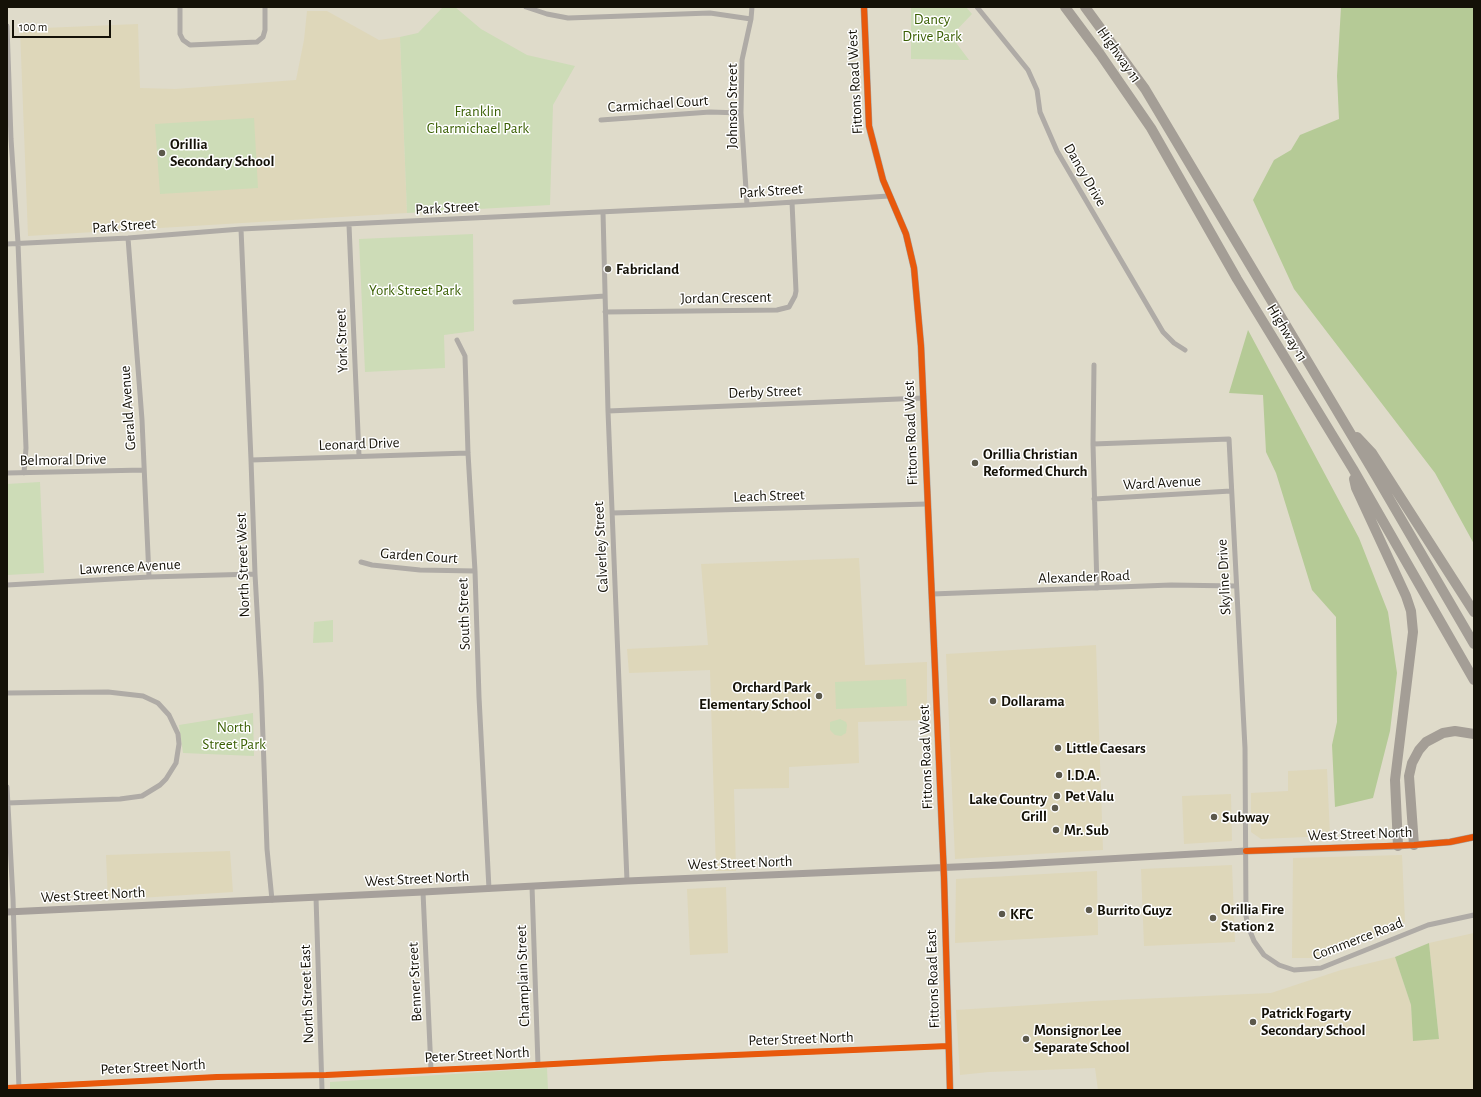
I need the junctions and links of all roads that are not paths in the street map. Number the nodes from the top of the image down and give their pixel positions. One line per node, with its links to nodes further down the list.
1 (180, 7): 2 (street)
2 (265, 7)
3 (526, 7): 9 (street)
4 (752, 7): 9 (street, Johnson Street)
5 (864, 7): 15 (main road, Fittons Road West)
6 (977, 7): 28 (street, Dancy Drive)
7 (1065, 7): 37 (highway, Highway 11)
8 (1085, 7): 32 (highway, Highway 11)
9 (751, 19): 12 (street, Johnson Street)
10 (7, 26): 11 (street)
11 (8, 54): 14 (street)
12 (741, 113): 13 (street, Carmichael Court); 17 (street, Johnson Street)
13 (601, 120)
14 (9, 139): 22 (street)
15 (889, 196): 16 (street, Park Street); 30 (main road, Fittons Road West)
16 (792, 202): 17 (street, Park Street); 26 (street, Jordan Crescent)
17 (747, 205): 18 (street, Park Street)
18 (603, 212): 19 (street, Park Street); 24 (street, Calverley Street)
19 (349, 225): 20 (street, Park Street); 35 (street, York Street)
20 (241, 229): 21 (street, Park Street); 36 (street, North Street West)
21 (128, 238): 22 (street, Park Street); 38 (street, Gerald Avenue)
22 (18, 243): 23 (street, Park Street); 39 (street)
23 (7, 244)
24 (605, 296): 25 (street); 26 (street, Calverley Street)
25 (515, 302)
26 (605, 312): 31 (street, Calverley Street)
27 (457, 340): 34 (street, South Street)
28 (1184, 350)
29 (1094, 365): 33 (street)
30 (923, 398): 31 (street, Derby Street); 43 (main road, Fittons Road West)
31 (608, 411): 44 (street, Calverley Street)
32 (1347, 426): 53 (highway); 54 (highway, Highway 11)
33 (1093, 444): 41 (street, Skyline Drive); 42 (street)
34 (468, 453): 35 (street, Leonard Drive); 46 (street, South Street)
35 (359, 456): 36 (street, Leonard Drive)
36 (251, 460): 47 (street, North Street West)
37 (1353, 469): 55 (highway, Highway 11); 62 (highway)
38 (144, 470): 39 (street, Belmoral Drive); 48 (street, Gerald Avenue)
39 (24, 473): 40 (street, Belmoral Drive)
40 (7, 474)
41 (1231, 491): 42 (street, Ward Avenue); 50 (street, Skyline Drive)
42 (1094, 499): 51 (street)
43 (927, 504): 44 (street, Leach Street); 52 (main road, Fittons Road West)
44 (612, 514): 65 (street, Calverley Street)
45 (361, 562): 46 (street, Garden Court)
46 (475, 571): 67 (street, South Street)
47 (255, 574): 48 (street, Lawrence Avenue); 70 (street, North Street West)
48 (149, 577): 49 (street, Lawrence Avenue)
49 (7, 585)
50 (1236, 586): 51 (street, Alexander Road); 63 (street, Skyline Drive)
51 (1097, 588): 52 (street, Alexander Road)
52 (932, 594): 64 (main road, Fittons Road West)
53 (1474, 612)
54 (1474, 644)
55 (1474, 680)
56 (7, 693): 59 (street)
57 (1474, 734): 61 (highway)
58 (7, 787): 59 (street)
59 (7, 803): 71 (street)
60 (1474, 837): 61 (main road, West Street North)
61 (1414, 845): 62 (main road, West Street North)
62 (1398, 846): 63 (main road, West Street North)
63 (1246, 851): 64 (main road, West Street North); 72 (street, Commerce Road)
64 (943, 867): 65 (main road, West Street North); 73 (main road, Fittons Road East)
65 (627, 881): 66 (main road, West Street North)
66 (532, 886): 67 (main road, West Street North); 74 (street, Champlain Street)
67 (489, 889): 68 (main road, West Street North)
68 (423, 892): 69 (main road, West Street North); 75 (street, Benner Street)
69 (316, 897): 70 (main road, West Street North); 76 (street, North Street East)
70 (272, 900): 71 (main road, West Street North)
71 (10, 912): 78 (street)
72 (1474, 915)
73 (948, 1046): 74 (street, Peter Street North); 80 (main road, Fittons Road East)
74 (538, 1065): 75 (street, Peter Street North)
75 (431, 1070): 76 (street, Peter Street North)
76 (322, 1075): 78 (street, Peter Street North); 79 (street, North Street East)
77 (7, 1088): 78 (street, Peter Street North)
78 (19, 1089)
79 (322, 1090)
80 (950, 1090)

